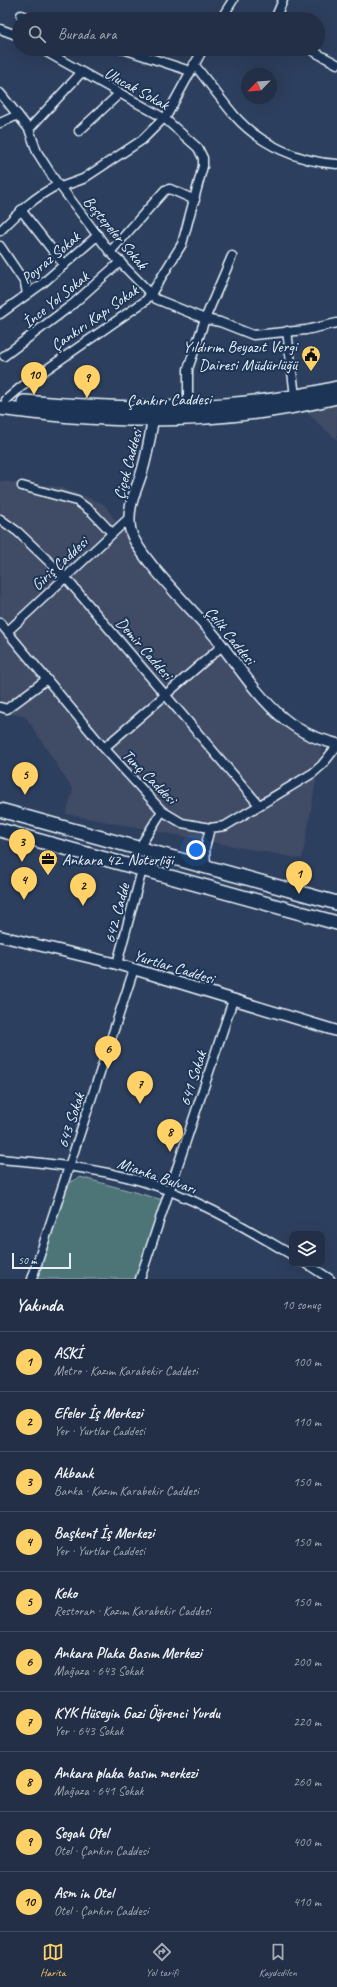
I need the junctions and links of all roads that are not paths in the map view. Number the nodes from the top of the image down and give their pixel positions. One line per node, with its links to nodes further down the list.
1 (233, 0): 3 (street)
2 (283, 0): 4 (street)
3 (225, 12)
4 (278, 12)
5 (0, 29): 6 (street)
6 (12, 33)
7 (53, 56): 13 (street, Ulucak Sokak)
8 (150, 56): 12 (street)
9 (199, 56): 12 (street)
10 (322, 56): 11 (street)
11 (337, 64)
12 (192, 67): 17 (street); 21 (street)
13 (81, 73): 15 (street, Ulucak Sokak); 19 (street)
14 (0, 93): 16 (street, Beştepeler Sokak)
15 (119, 94): 17 (street, Ulucak Sokak); 20 (street)
16 (18, 115): 18 (street); 19 (street, Beştepeler Sokak)
17 (164, 118): 22 (street); 23 (street, Ulucak Sokak)
18 (0, 123)
19 (29, 129): 22 (street, Beştepeler Sokak)
20 (79, 131)
21 (337, 164)
22 (59, 186): 24 (street); 26 (street, Beştepeler Sokak)
23 (195, 200): 28 (street); 33 (street)
24 (21, 210): 25 (street); 31 (street)
25 (0, 231)
26 (98, 235): 28 (street, Beştepeler Sokak); 31 (street, Poyraz Sokak)
27 (0, 246): 32 (street)
28 (110, 252): 30 (street, Beştepeler Sokak)
29 (232, 256): 35 (street)
30 (121, 261): 33 (street, Beştepeler Sokak); 38 (street, İnce Yol Sokak)
31 (64, 265): 32 (street, Poyraz Sokak)
32 (27, 294): 34 (street, Poyraz Sokak)
33 (151, 294): 35 (street, Çankırı Kapı Sokak); 42 (street, Çankırı Kapı Sokak)
34 (0, 314)
35 (205, 319): 37 (street, Çankırı Kapı Sokak); 43 (street)
36 (337, 323): 37 (street, Çankırı Kapı Sokak)
37 (287, 331): 40 (street)
38 (4, 356)
39 (337, 388): 40 (main road, Çankırı Caddesi)
40 (295, 396): 43 (main road, Çankırı Caddesi)
41 (337, 398): 44 (main road, Çankırı Caddesi)
42 (2, 403): 43 (main road, Çankırı Caddesi); 44 (main road, Çankırı Caddesi)
43 (188, 407)
44 (154, 419): 46 (street, Çiçek Caddesi)
45 (22, 486): 48 (street)
46 (130, 517): 48 (street, Giriş Caddesi); 52 (street, Çelik Caddesi)
47 (0, 519): 49 (street, Demir Caddesi)
48 (112, 533): 49 (street, Giriş Caddesi)
49 (65, 576): 51 (street, Giriş Caddesi); 54 (street, Demir Caddesi)
50 (0, 623): 51 (street, Tunç Caddesi)
51 (8, 631): 53 (street, Tunç Caddesi)
52 (222, 646): 54 (street); 56 (street, Çelik Caddesi)
53 (47, 679): 55 (street); 57 (street, Tunç Caddesi)
54 (166, 694): 57 (street); 58 (street, Demir Caddesi)
55 (3, 708)
56 (337, 745): 58 (street, Tunç Caddesi)
57 (104, 748): 60 (street, Tunç Caddesi)
58 (260, 806): 61 (street, Tunç Caddesi)
59 (0, 810): 63 (main road)
60 (162, 811): 61 (street, Tunç Caddesi); 63 (street)
61 (210, 828): 64 (street)
62 (0, 830): 65 (main road)
63 (139, 848): 64 (main road)
64 (206, 866): 66 (main road)
65 (142, 870): 67 (main road); 69 (street, 642. Cadde)
66 (337, 903)
67 (337, 923)
68 (0, 936): 69 (street, Yurtlar Caddesi)
69 (117, 964): 70 (street, Yurtlar Caddesi)
70 (134, 969): 71 (street, Yurtlar Caddesi); 74 (street, 643 Sokak)
71 (233, 1000): 72 (street, Yurtlar Caddesi); 75 (street, 641 Sokak)
72 (337, 1031)
73 (0, 1159): 74 (street, Mianka Bulvarı)
74 (69, 1166): 75 (street, Mianka Bulvarı); 78 (street, 643 Sokak)
75 (170, 1191): 76 (street, Mianka Bulvarı); 79 (street, 641 Sokak)
76 (289, 1253)
77 (312, 1267): 80 (street)
78 (32, 1279)
79 (140, 1279)
80 (330, 1279)

